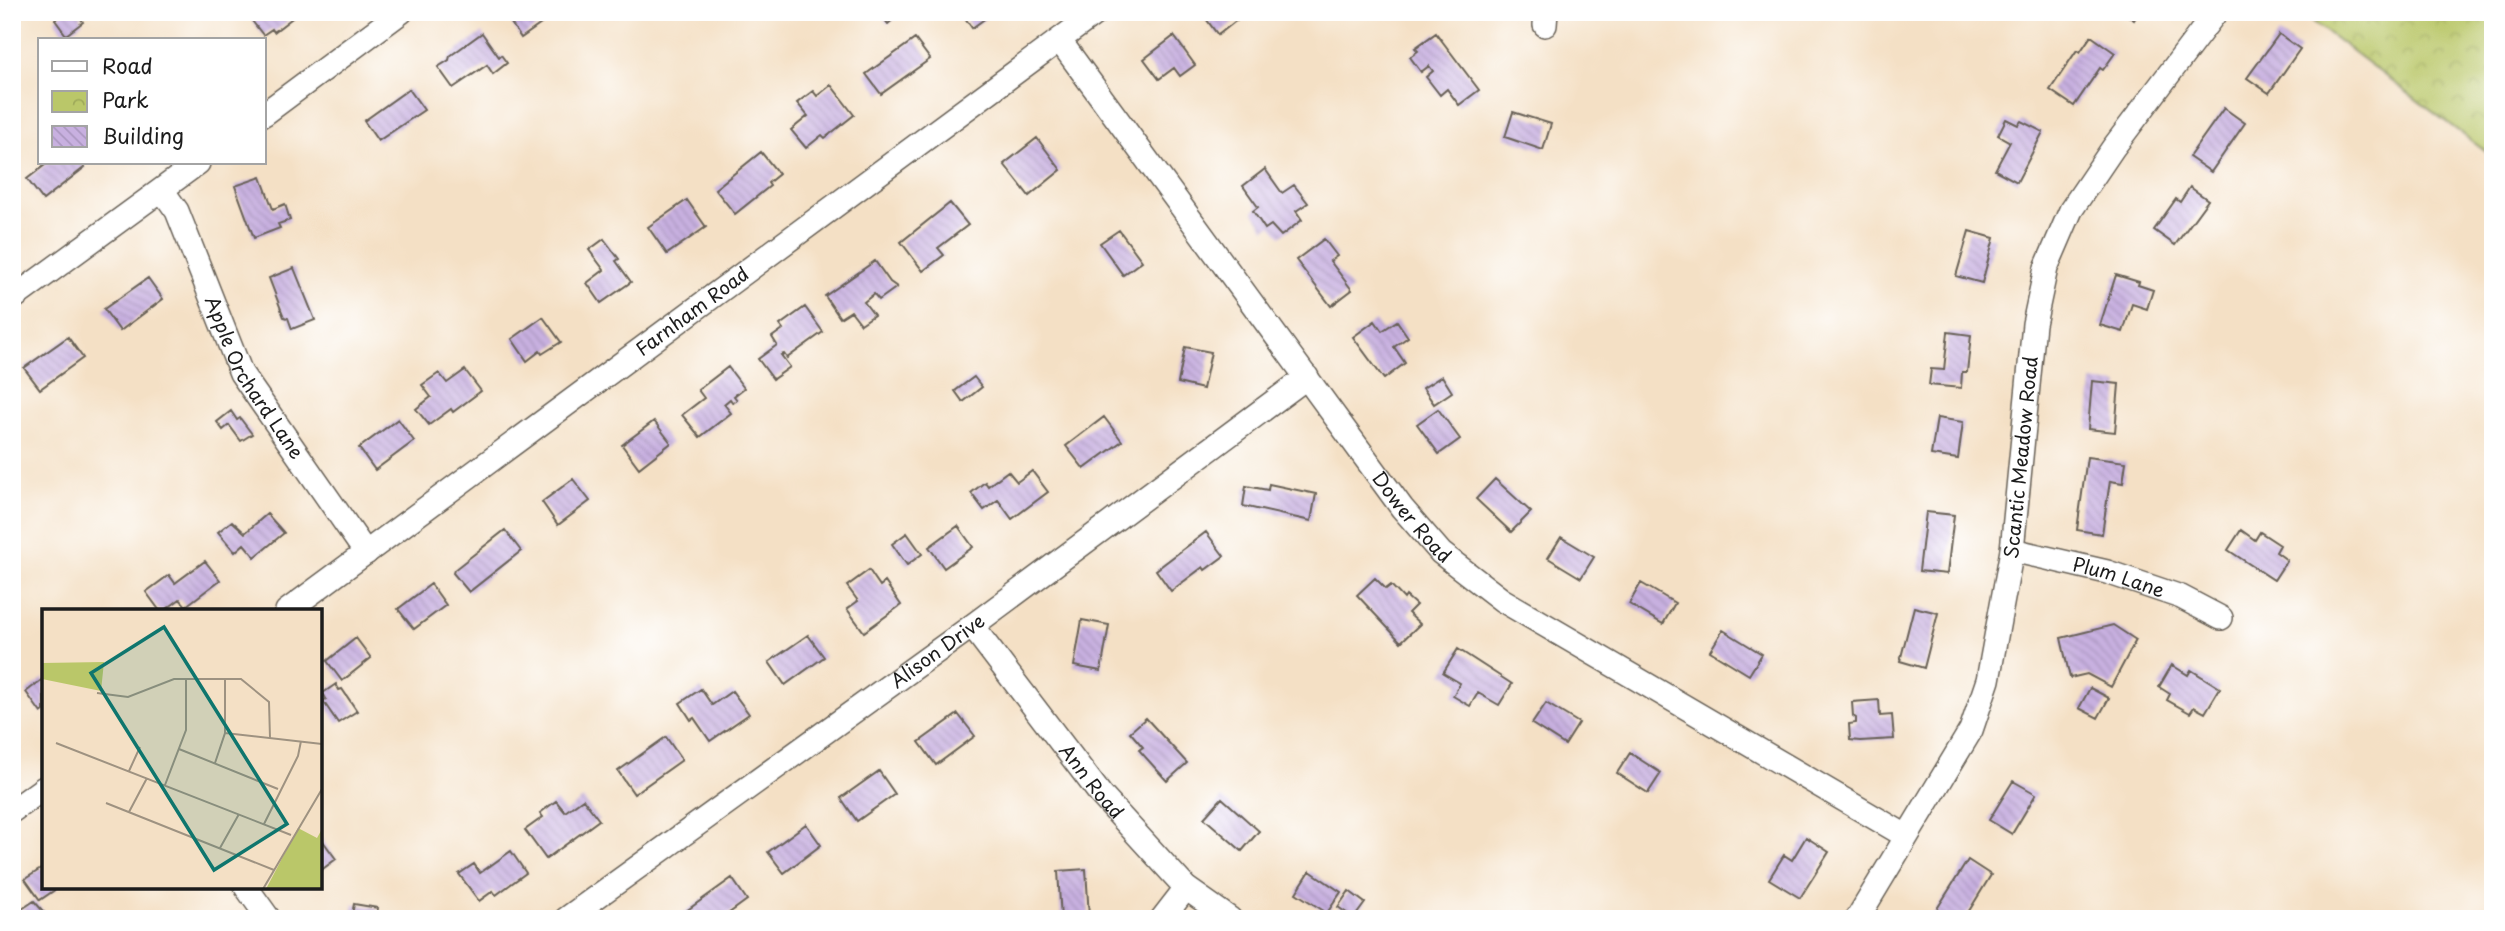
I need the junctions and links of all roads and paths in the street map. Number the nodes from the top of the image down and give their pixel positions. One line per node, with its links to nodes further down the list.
1 (401, 12): 5 (street)
2 (1097, 12): 4 (street, Farnham Road)
3 (2216, 12): 10 (street, Scantic Meadow Road)
4 (1060, 41): 9 (street, Dower Road); 11 (street, Farnham Road)
5 (266, 113)
6 (197, 164): 7 (street)
7 (162, 190): 8 (street); 11 (street, Apple Orchard Lane)
8 (12, 299)
9 (1307, 377): 14 (street, Alison Drive); 17 (street, Dower Road)
10 (2012, 550): 13 (street, Plum Lane); 17 (street, Scantic Meadow Road)
11 (366, 553): 12 (street, Farnham Road)
12 (290, 609)
13 (2221, 618)
14 (972, 626): 18 (street, Ann Road); 21 (street, Alison Drive)
15 (42, 789): 16 (street)
16 (12, 811)
17 (1906, 836): 24 (street, Scantic Meadow Road)
18 (1186, 888): 22 (street); 23 (street, Ann Road)
19 (247, 889): 20 (street)
20 (269, 919)
21 (566, 919)
22 (1163, 919)
23 (1230, 919)
24 (1857, 919)

